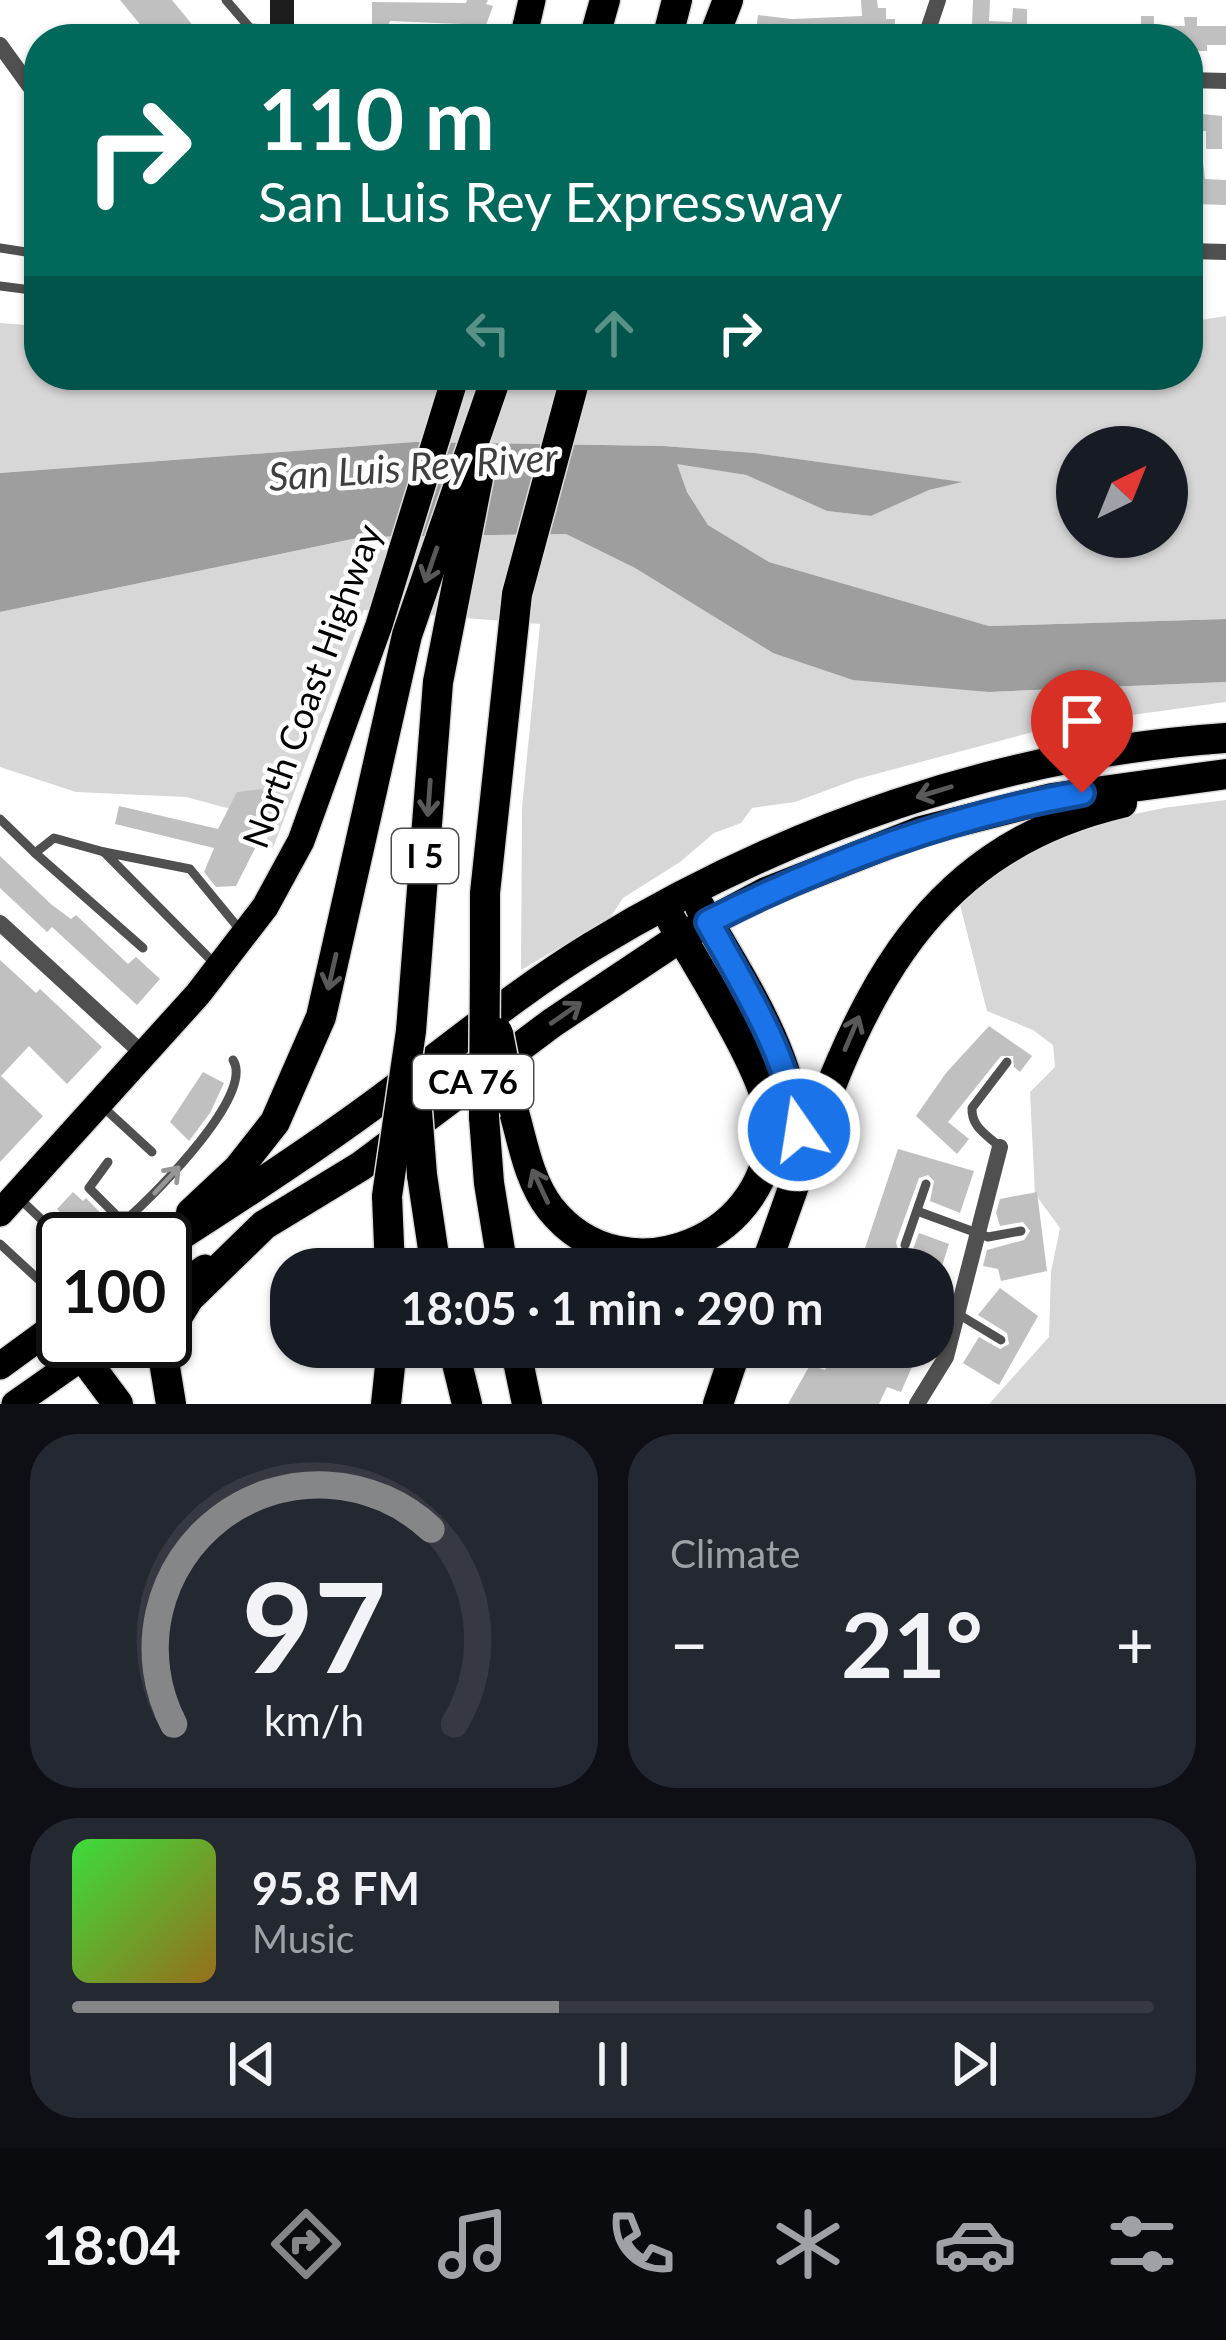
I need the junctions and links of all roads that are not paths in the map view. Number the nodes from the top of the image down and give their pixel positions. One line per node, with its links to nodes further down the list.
1 (226, 0): 2 (lane)
2 (247, 24)
3 (0, 45): 4 (street)
4 (24, 78)
5 (451, 390): 18 (main road, North Coast Highway)
6 (492, 390): 33 (highway, one-way to 33)
7 (494, 390): 21 (highway, I 5, one-way to 21)
8 (572, 390): 26 (highway, I 5, bridge)
9 (1226, 738): 15 (highway, CA 76, one-way to 15)
10 (1226, 774): 17 (highway, CA 76)
11 (1226, 783): 45 (highway, one-way to 11)
12 (0, 819): 14 (lane)
13 (104, 852): 14 (lane); 18 (lane); 20 (lane)
14 (35, 853): 19 (lane)
15 (677, 898): 17 (highway); 35 (highway, CA 76)
16 (0, 922): 22 (street)
17 (695, 929): 26 (highway, one-way to 26); 36 (highway, CA 76, one-way to 17); 44 (highway)
18 (244, 934): 20 (main road, North Coast Highway)
19 (143, 949)
20 (218, 967): 22 (main road, North Coast Highway)
21 (411, 1031): 41 (highway, bridge); 42 (highway, I 5, bridge)
22 (143, 1054): 25 (main road, North Coast Highway)
23 (233, 1060): 29 (lane, one-way to 23)
24 (1007, 1062): 27 (lane)
25 (100, 1103): 28 (lane); 31 (main road, North Coast Highway)
26 (498, 1111): 43 (highway, I 5)
27 (1000, 1147): 38 (street)
28 (152, 1152)
29 (109, 1162)
30 (926, 1184): 32 (lane)
31 (8, 1204): 34 (lane)
32 (916, 1211): 38 (lane); 40 (lane)
33 (192, 1214)
34 (36, 1222)
35 (192, 1224)
36 (264, 1225): 47 (main road, CA 76); 62 (highway)
37 (1021, 1231): 38 (lane)
38 (976, 1234): 48 (street)
39 (0, 1244): 46 (lane)
40 (905, 1245)
41 (389, 1248)
42 (433, 1248)
43 (500, 1248)
44 (771, 1248)
45 (772, 1248)
46 (36, 1277)
47 (192, 1277)
48 (958, 1314): 49 (street); 51 (lane)
49 (954, 1328)
50 (36, 1340): 52 (main road)
51 (1001, 1340)
52 (0, 1366)
53 (62, 1368): 60 (main road)
54 (101, 1368): 61 (highway)
55 (390, 1368): 63 (highway)
56 (458, 1368): 64 (highway)
57 (519, 1368): 65 (highway)
58 (730, 1368): 66 (highway)
59 (939, 1368): 67 (street)
60 (15, 1404)
61 (118, 1404)
62 (171, 1404)
63 (386, 1404)
64 (466, 1404)
65 (527, 1404)
66 (718, 1404)
67 (917, 1404)

